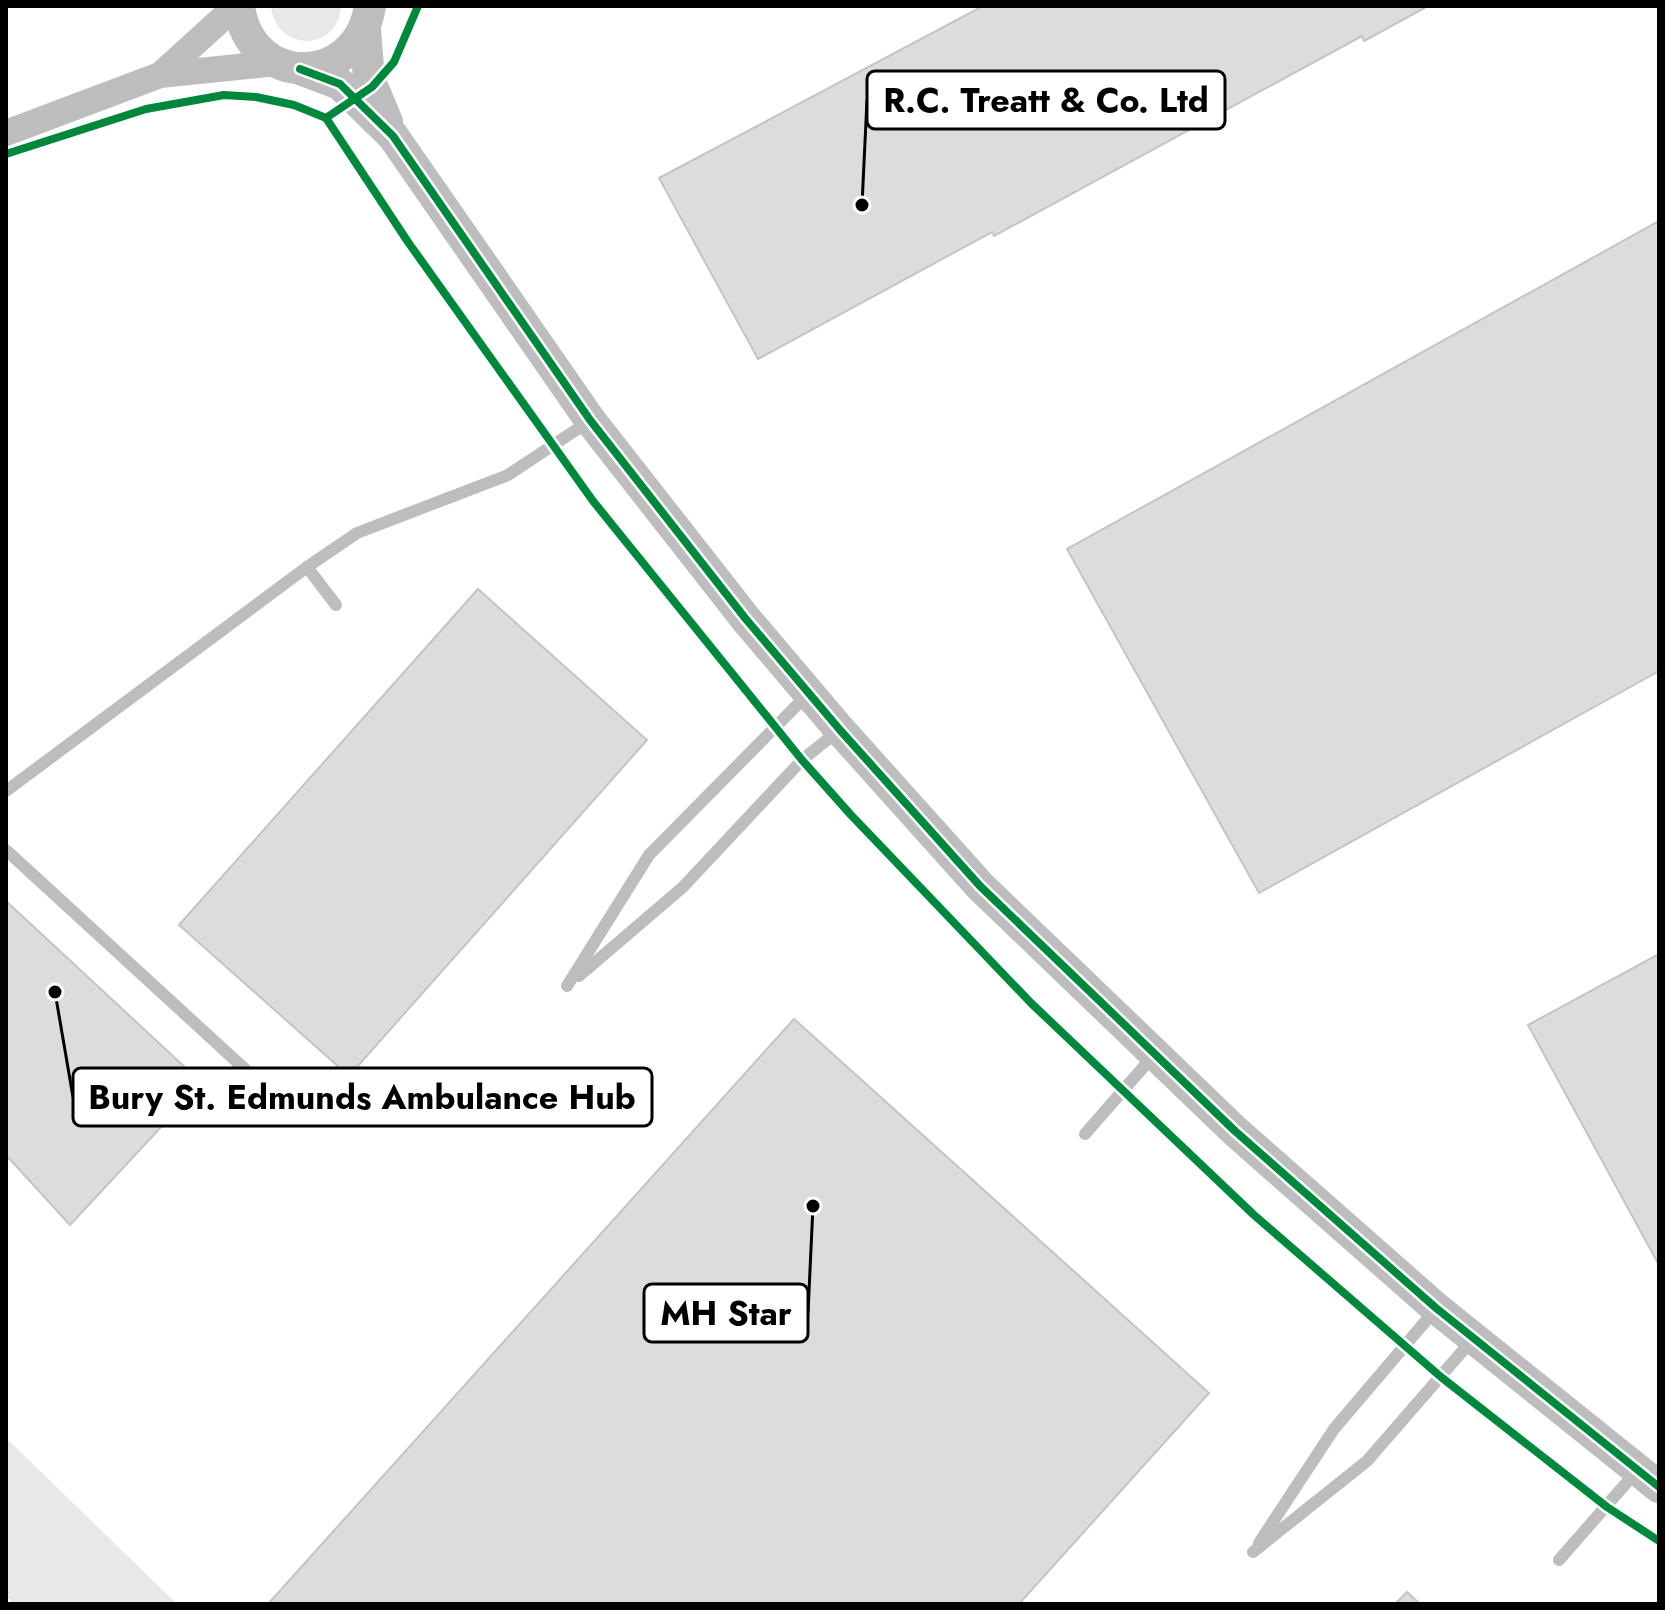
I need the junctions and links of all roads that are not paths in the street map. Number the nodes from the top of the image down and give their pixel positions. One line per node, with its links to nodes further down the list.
1 (238, 6): 3 (street); 4 (street)
2 (369, 12): 3 (street); 6 (street)
3 (289, 66): 4 (street); 6 (street)
4 (160, 75): 5 (street)
5 (6, 133)
6 (393, 136): 7 (street)
7 (590, 420): 8 (lane); 10 (street)
8 (307, 567): 9 (lane); 12 (lane)
9 (336, 605)
10 (809, 694): 11 (street); 11 (lane)
11 (840, 730): 14 (street)
12 (6, 791)
13 (6, 850): 15 (lane)
14 (1155, 1054): 16 (lane); 17 (street)
15 (271, 1093)
16 (1085, 1134)
17 (1436, 1308): 18 (street); 18 (lane)
18 (1473, 1339): 19 (street)
19 (1648, 1479): 20 (lane)
20 (1559, 1560)

